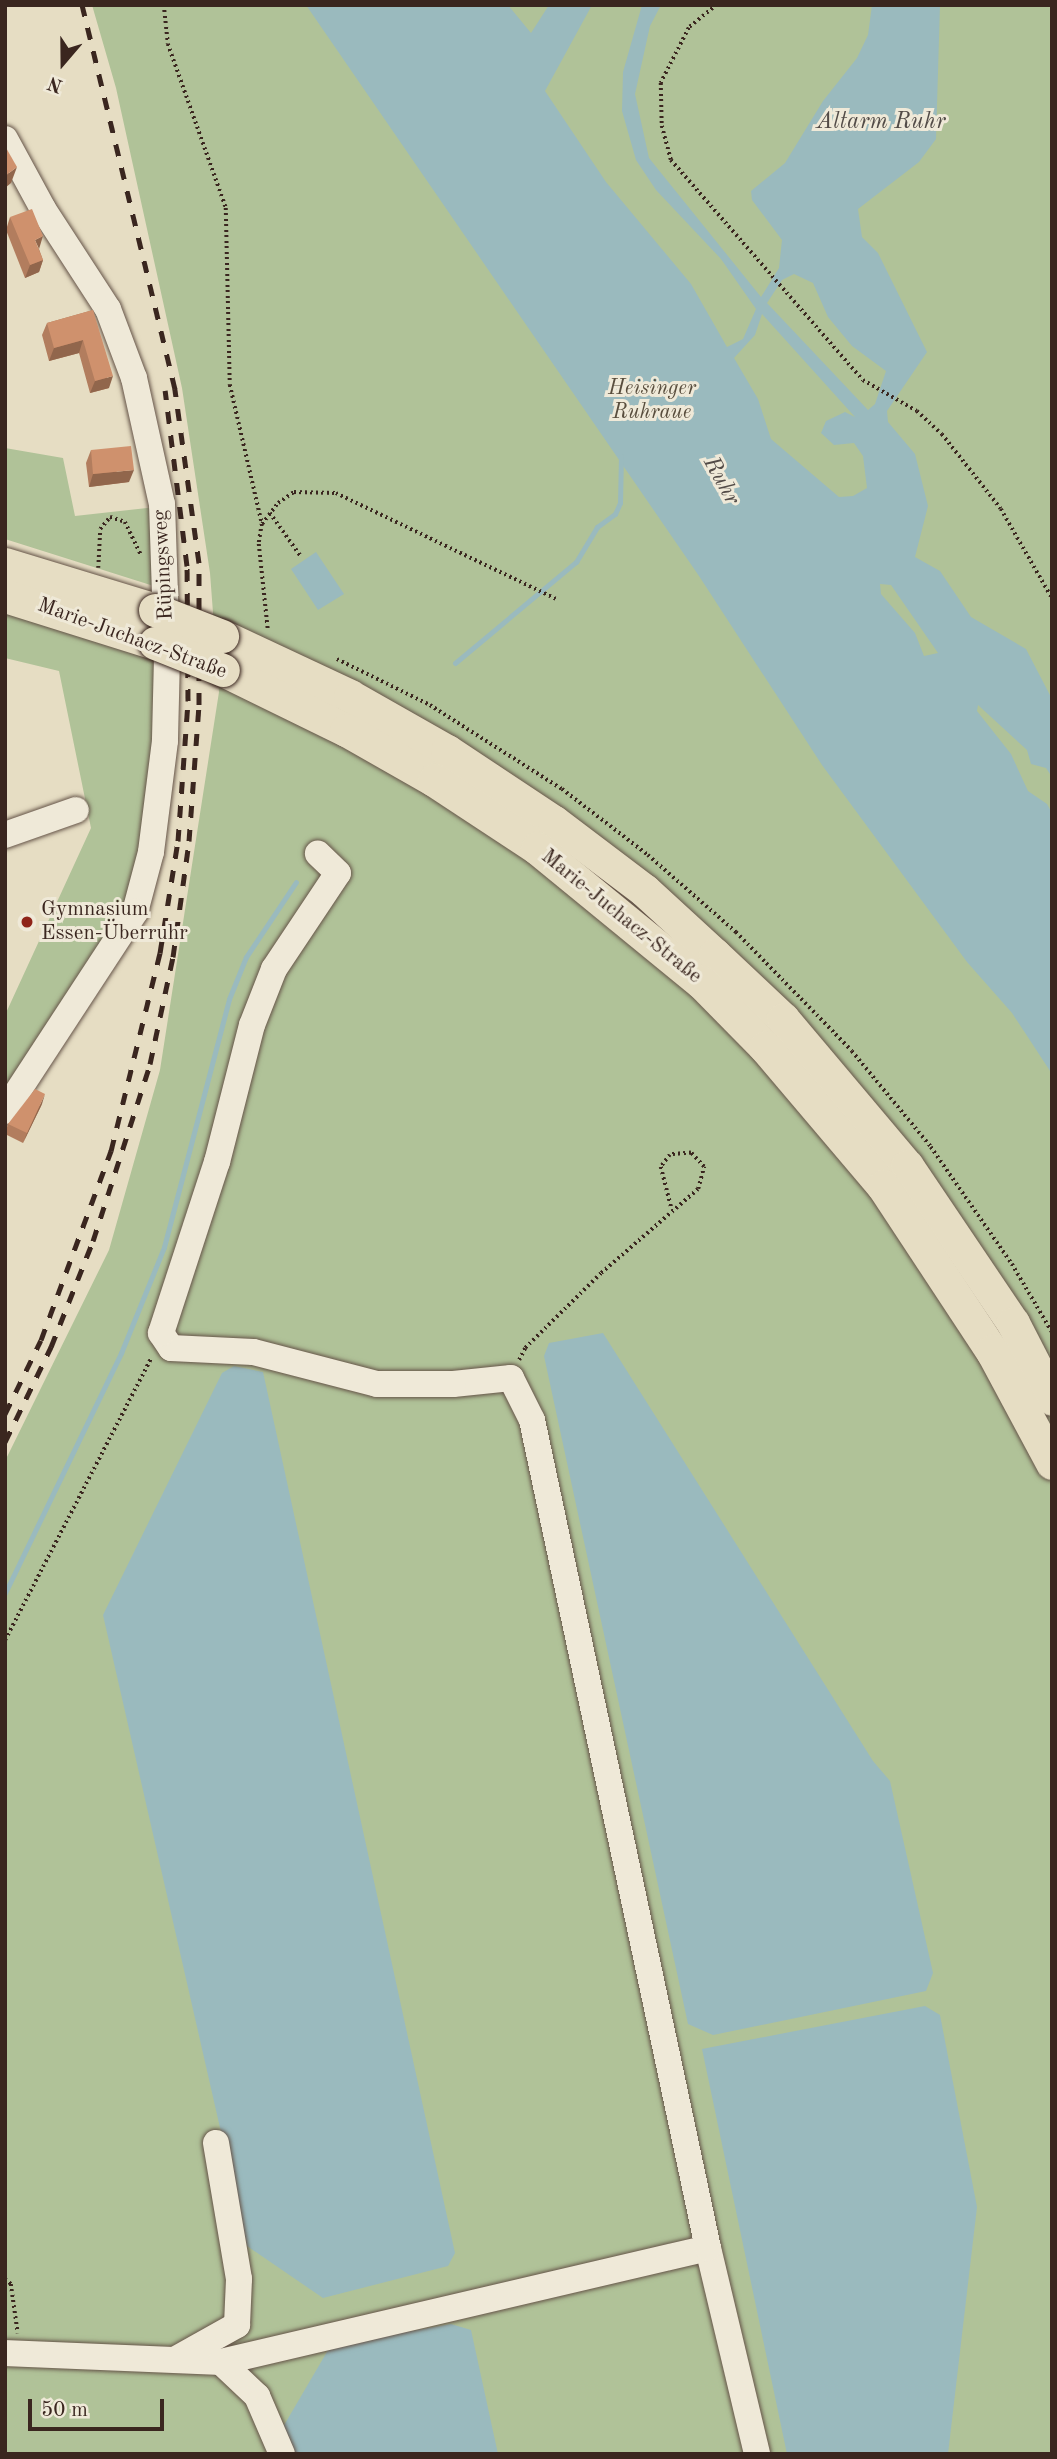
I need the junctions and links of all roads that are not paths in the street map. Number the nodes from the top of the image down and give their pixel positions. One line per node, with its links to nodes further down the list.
1 (5, 139): 7 (street, Rüpingsweg)
2 (5, 564): 8 (main road, Marie-Juchacz-Straße, bridge)
3 (5, 596): 9 (main road, Marie-Juchacz-Straße, bridge)
4 (76, 810): 5 (street)
5 (5, 835)
6 (318, 854): 11 (street)
7 (5, 1111)
8 (1052, 1398)
9 (1052, 1463)
10 (216, 2143): 13 (street)
11 (708, 2248): 14 (street); 16 (street)
12 (13, 2353): 13 (street)
13 (175, 2360): 14 (street)
14 (220, 2362): 15 (street)
15 (282, 2454)
16 (757, 2454)

